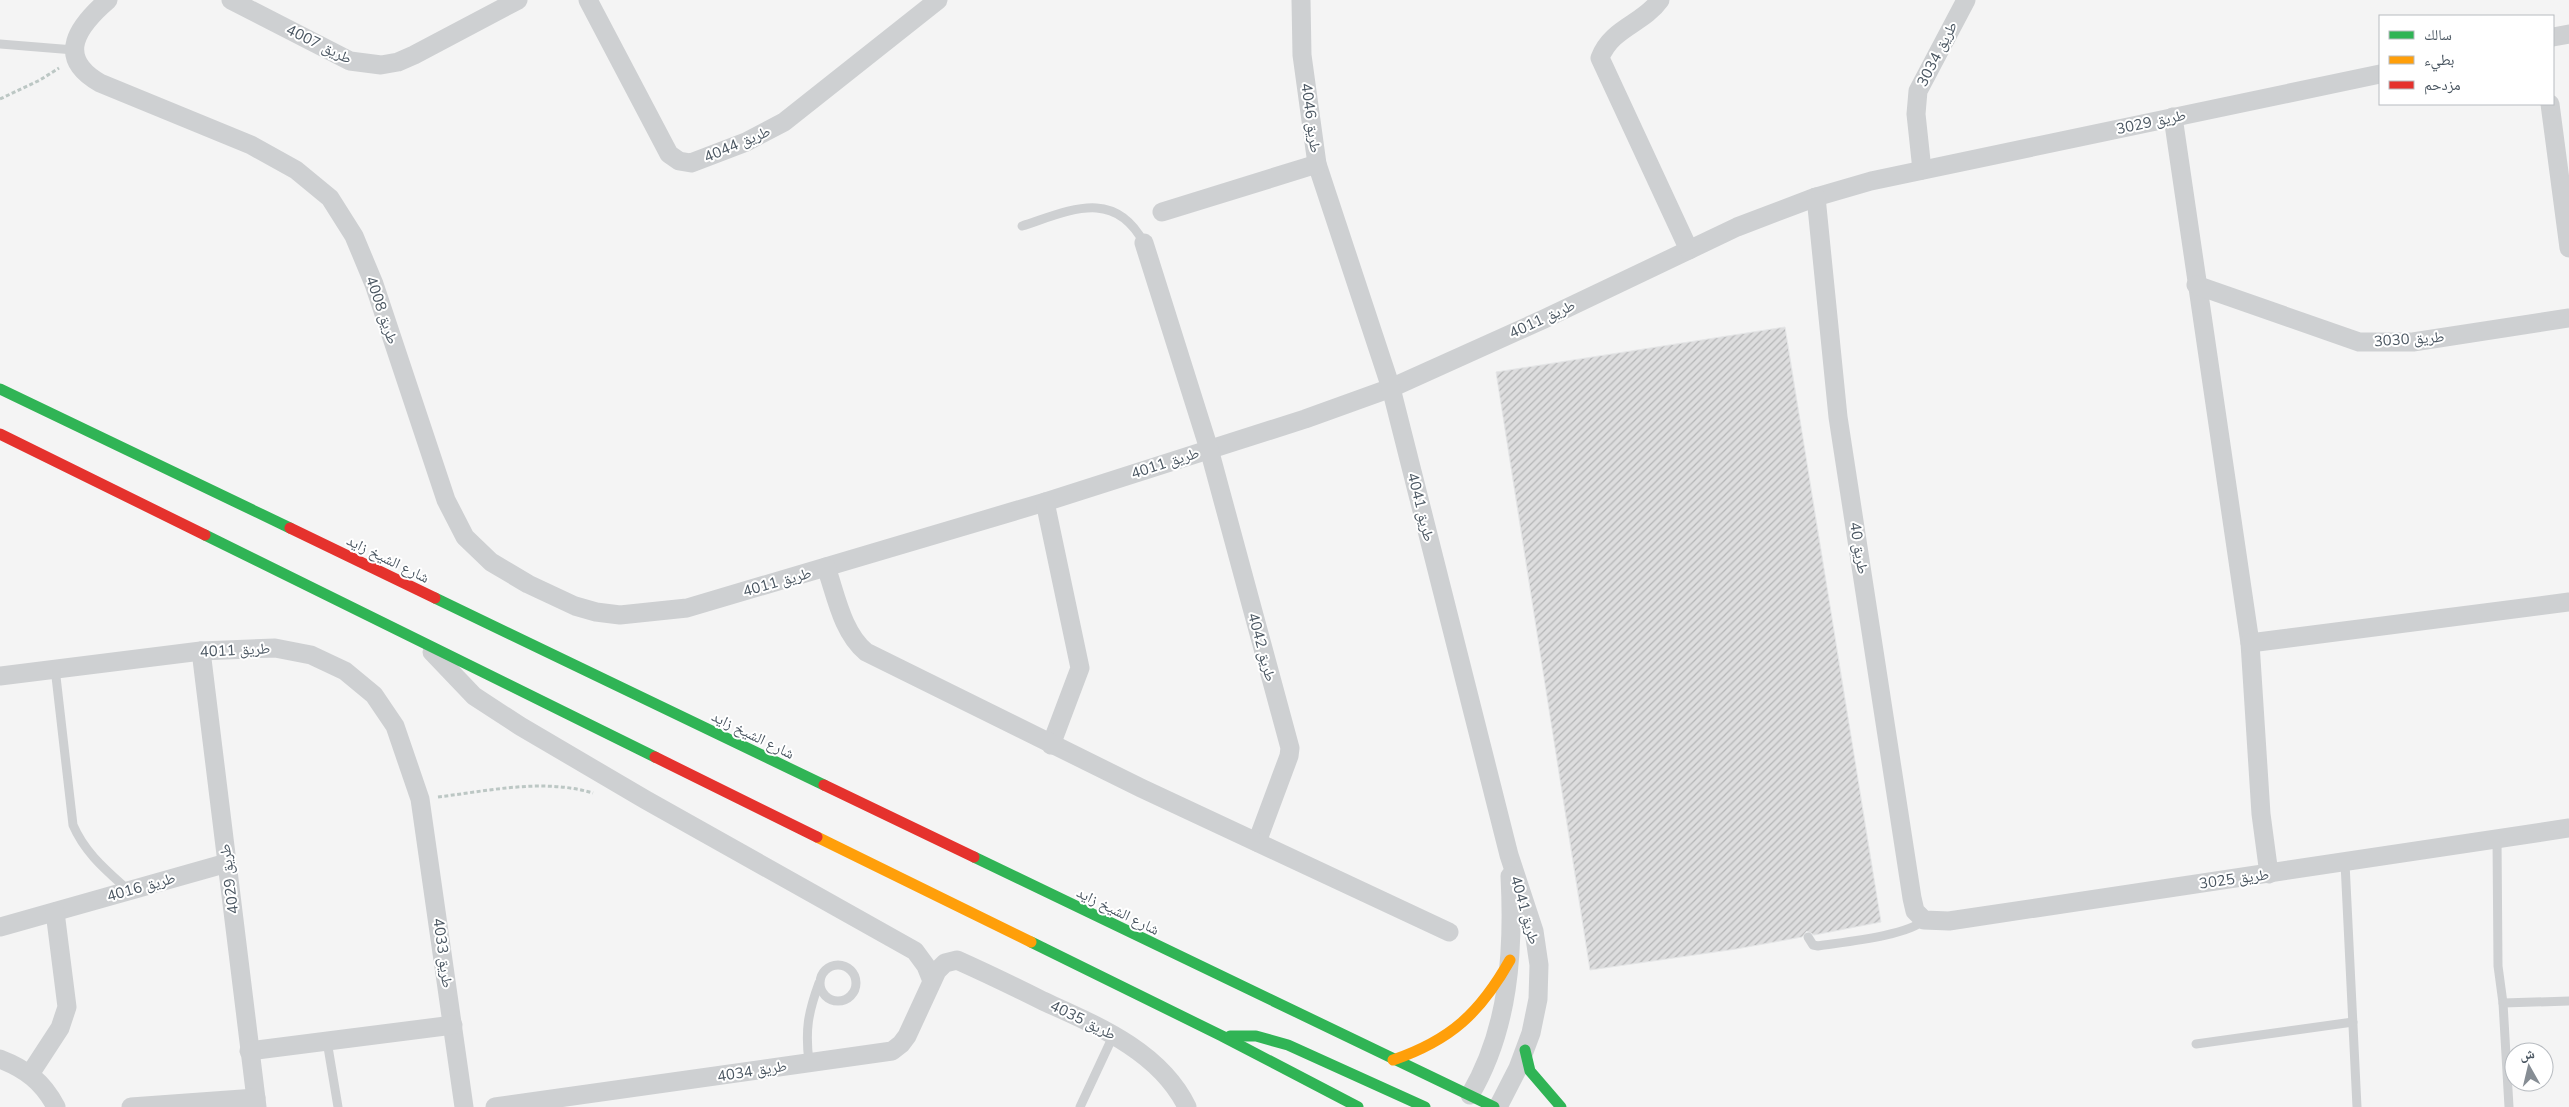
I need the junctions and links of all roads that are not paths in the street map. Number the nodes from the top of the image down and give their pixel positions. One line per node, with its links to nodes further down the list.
1 (108, 0): 12 (street)
2 (232, 0): 3 (street, طريق 4007)
3 (518, 0)
4 (588, 0): 5 (street, طريق 4044)
5 (938, 0)
6 (1301, 0): 16 (street, طريق 4046)
7 (1660, 0): 24 (street)
8 (1966, 0): 17 (street, طريق 3034)
9 (2569, 34): 10 (street)
10 (2554, 37)
11 (0, 44): 12 (lane)
12 (75, 54): 34 (street, طريق 4008)
13 (2379, 74): 15 (street, طريق 3029)
14 (2550, 105): 20 (street)
15 (2173, 118): 17 (street, طريق 3029); 25 (street)
16 (1317, 164): 19 (street, طريق 4046); 27 (street, طريق 4041)
17 (1922, 170): 18 (street, طريق 4011)
18 (1816, 197): 24 (street, طريق 4011); 51 (street, طريق 40)
19 (1162, 212)
20 (2567, 220): 23 (street)
21 (1022, 226): 22 (lane)
22 (1144, 243): 30 (street, طريق 4042)
23 (2569, 248)
24 (1688, 250): 27 (street, طريق 4011)
25 (2196, 285): 26 (street, طريق 3030); 36 (street)
26 (2569, 318)
27 (1391, 388): 30 (street, طريق 4011); 45 (street, طريق 4041)
28 (0, 389): 70 (main road, شارع الشيخ زايد)
29 (0, 434): 35 (main road)
30 (1209, 449): 31 (street, طريق 4011); 44 (street, طريق 4042)
31 (1045, 502): 32 (street, طريق 4011); 40 (street)
32 (826, 567): 34 (street, طريق 4011); 40 (street)
33 (2569, 602): 36 (street)
34 (620, 615)
35 (421, 640): 58 (street); 64 (main road)
36 (2250, 643): 48 (street)
37 (201, 651): 38 (street, طريق 4011); 41 (street, طريق 4011); 46 (street, طريق 4029)
38 (54, 668): 39 (street, طريق 4011); 49 (lane)
39 (0, 676)
40 (1051, 745): 44 (street)
41 (420, 799): 62 (street, طريق 4033)
42 (2569, 828): 43 (street, طريق 3025)
43 (2497, 840): 47 (street, طريق 3025); 60 (lane)
44 (1257, 842): 53 (street)
45 (1509, 855): 56 (street, طريق 4041); 67 (street, طريق 4041)
46 (228, 863): 49 (street, طريق 4016); 68 (street, طريق 4029)
47 (2345, 863): 48 (street, طريق 3025); 61 (lane)
48 (2269, 874): 51 (street, طريق 3025)
49 (129, 891): 50 (street, طريق 4016)
50 (54, 912): 52 (street, طريق 4016); 73 (street)
51 (1924, 920): 54 (lane)
52 (0, 928)
53 (1449, 932)
54 (1808, 937)
55 (957, 960): 58 (street, طريق 4034); 63 (street, طريق 4035)
56 (1510, 960): 70 (main road); 75 (street, طريق 4041)
57 (820, 980): 57 (lane); 71 (lane)
58 (932, 981): 71 (street, طريق 4034)
59 (2569, 1001): 60 (lane)
60 (2503, 1003): 90 (lane)
61 (2354, 1022): 66 (lane); 89 (lane)
62 (453, 1025): 65 (street); 80 (street, طريق 4033)
63 (1114, 1034): 82 (lane); 83 (street, طريق 4035)
64 (1222, 1036): 72 (main road); 85 (main road)
65 (327, 1041): 68 (street); 79 (lane)
66 (2196, 1044)
67 (1525, 1050): 87 (street, طريق 4041); 88 (main road)
68 (249, 1051): 76 (street, طريق 4029)
69 (0, 1059): 73 (street)
70 (1393, 1060): 75 (main road, شارع الشيخ زايد)
71 (809, 1062): 81 (street, طريق 4034)
72 (1291, 1072): 74 (main road); 84 (main road)
73 (30, 1074): 77 (street)
74 (1322, 1101)
75 (1465, 1101): 86 (main road, شارع الشيخ زايد)
76 (257, 1102): 78 (street)
77 (56, 1107)
78 (131, 1107)
79 (338, 1107)
80 (464, 1107)
81 (495, 1107)
82 (1080, 1107)
83 (1187, 1107)
84 (1358, 1107)
85 (1425, 1107)
86 (1494, 1107)
87 (1498, 1107)
88 (1561, 1107)
89 (2357, 1107)
90 (2509, 1107)

